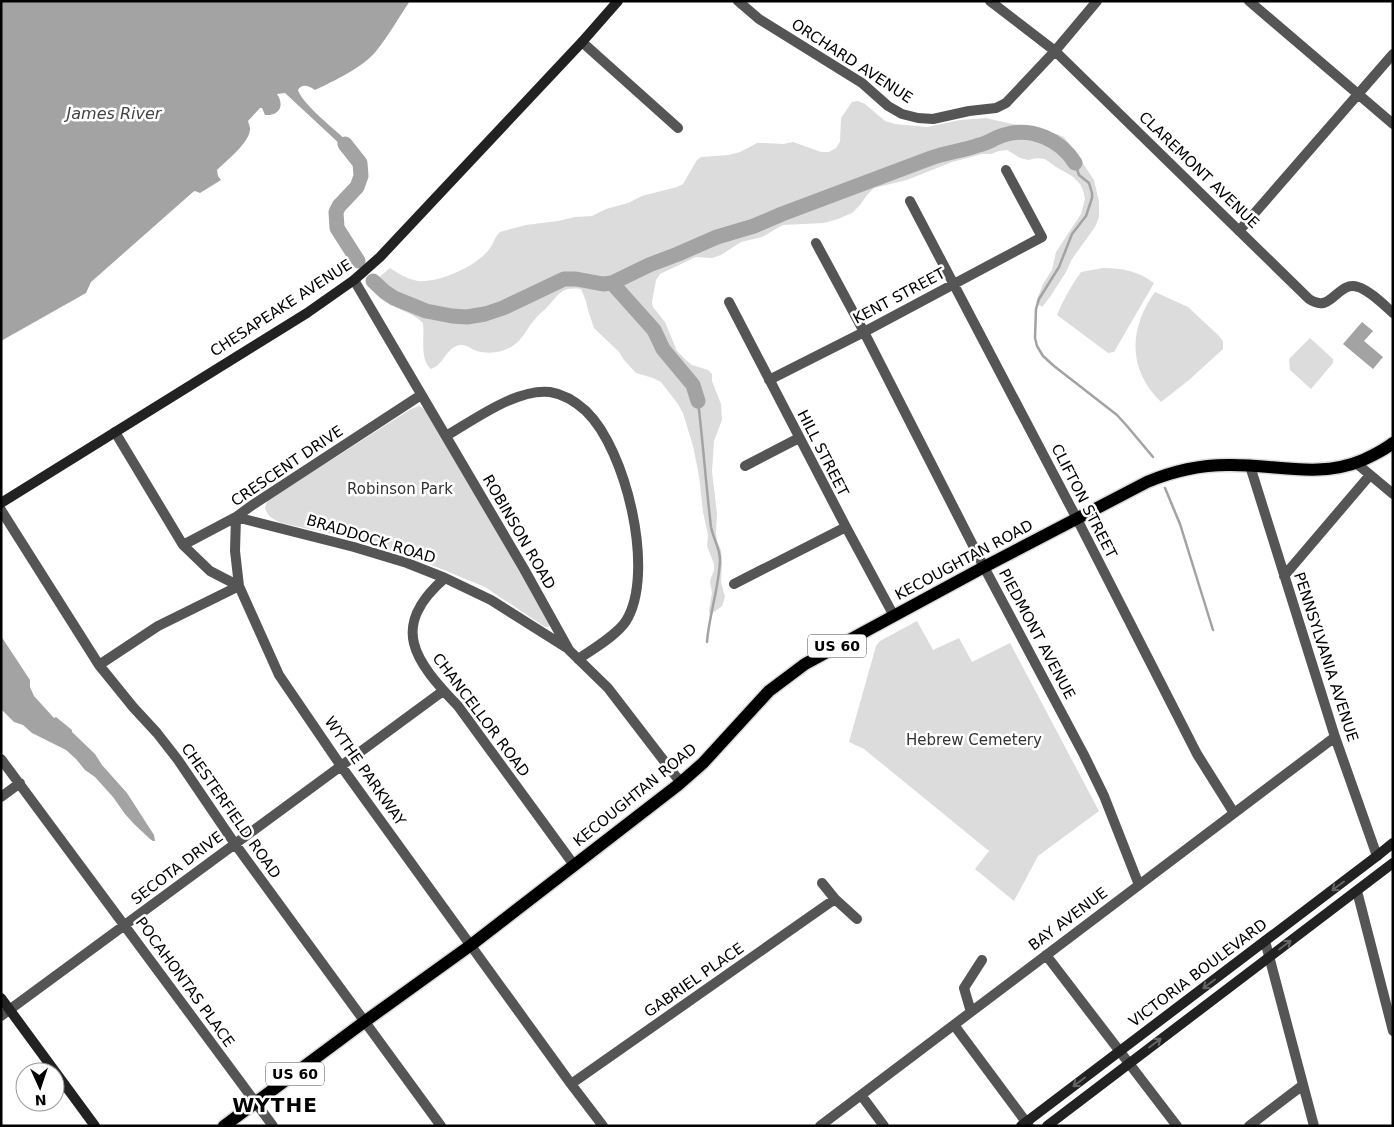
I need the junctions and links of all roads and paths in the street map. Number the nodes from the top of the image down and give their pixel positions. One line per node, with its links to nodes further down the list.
1 (618, 1): 6 (main road, CHESAPEAKE AVENUE)
2 (738, 1): 7 (street, ORCHARD AVENUE)
3 (990, 1): 7 (street, CLAREMONT AVENUE)
4 (1097, 1): 7 (street, ORCHARD AVENUE)
5 (1249, 1): 9 (street)
6 (582, 42): 11 (street); 16 (main road, CHESAPEAKE AVENUE)
7 (1055, 51): 14 (street, CLAREMONT AVENUE)
8 (1393, 54): 9 (street)
9 (1358, 95): 10 (street); 14 (street)
10 (1393, 124)
11 (678, 128)
12 (1006, 170): 17 (street, KENT STREET)
13 (910, 202): 17 (street, CLIFTON STREET)
14 (1240, 231): 19 (street, CLAREMONT AVENUE)
15 (816, 242): 20 (street, PIEDMONT AVENUE)
16 (354, 280): 22 (street, ROBINSON ROAD); 23 (main road, CHESAPEAKE AVENUE)
17 (954, 285): 20 (street, KENT STREET); 35 (street, CLIFTON STREET)
18 (729, 302): 21 (street, HILL STREET)
19 (1393, 313)
20 (864, 332): 21 (street, KENT STREET); 38 (street, PIEDMONT AVENUE)
21 (769, 380): 25 (street, HILL STREET)
22 (422, 395): 24 (street, ROBINSON ROAD); 34 (street, CRESCENT DRIVE)
23 (115, 432): 32 (main road, CHESAPEAKE AVENUE); 37 (street)
24 (446, 436): 44 (street, ROBINSON ROAD); 45 (street)
25 (799, 438): 28 (street); 36 (street, HILL STREET)
26 (1393, 443): 27 (main road, KECOUGHTAN ROAD / US 60)
27 (1356, 463): 29 (main road, KECOUGHTAN ROAD / US 60); 30 (street)
28 (745, 466)
29 (1250, 466): 35 (main road, KECOUGHTAN ROAD / US 60); 39 (street, PENNSYLVANIA AVENUE)
30 (1370, 475): 31 (street); 39 (street)
31 (1393, 494)
32 (1, 503)
33 (1, 510): 46 (street, CHESTERFIELD ROAD)
34 (236, 517): 37 (street); 40 (street, BRADDOCK ROAD); 42 (street, CRESCENT DRIVE)
35 (1077, 519): 38 (main road, KECOUGHTAN ROAD / US 60); 54 (street, CLIFTON STREET)
36 (846, 528): 41 (street); 43 (street, HILL STREET)
37 (183, 545): 42 (street)
38 (984, 567): 43 (main road, KECOUGHTAN ROAD / US 60); 61 (street, PIEDMONT AVENUE)
39 (1284, 576): 48 (street, PENNSYLVANIA AVENUE)
40 (445, 578): 44 (street, BRADDOCK ROAD); 47 (street, CHANCELLOR ROAD)
41 (734, 584)
42 (239, 586): 46 (street); 50 (street, WYTHE PARKWAY)
43 (894, 616): 52 (main road, KECOUGHTAN ROAD / US 60)
44 (569, 650): 45 (street, ROBINSON ROAD)
45 (578, 659): 52 (street, ROBINSON ROAD)
46 (99, 665): 56 (street, CHESTERFIELD ROAD)
47 (443, 691): 50 (street, SECOTA DRIVE); 59 (street, CHANCELLOR ROAD)
48 (1334, 737): 54 (street, BAY AVENUE); 57 (street, PENNSYLVANIA AVENUE)
49 (1, 759): 51 (street, POCAHONTAS PLACE)
50 (341, 766): 56 (street, SECOTA DRIVE); 67 (street, WYTHE PARKWAY)
51 (20, 783): 53 (street); 65 (street, POCAHONTAS PLACE)
52 (681, 783): 59 (main road, KECOUGHTAN ROAD / US 60)
53 (1, 797)
54 (1234, 813): 61 (street, BAY AVENUE)
55 (1393, 843): 57 (main road, VICTORIA BOULEVARD)
56 (235, 844): 65 (street, SECOTA DRIVE); 76 (street, CHESTERFIELD ROAD)
57 (1377, 856): 66 (main road, VICTORIA BOULEVARD, one-way to 66)
58 (1393, 863): 62 (main road, VICTORIA BOULEVARD)
59 (574, 865): 67 (main road, KECOUGHTAN ROAD / US 60)
60 (822, 883): 63 (street)
61 (1139, 885): 68 (street, BAY AVENUE)
62 (1357, 891): 69 (main road, VICTORIA BOULEVARD, one-way to 62); 72 (street)
63 (835, 900): 64 (street); 81 (street, GABRIEL PLACE)
64 (856, 918)
65 (125, 926): 75 (street, SECOTA DRIVE); 84 (street, POCAHONTAS PLACE)
66 (1265, 942): 69 (street); 79 (main road, VICTORIA BOULEVARD, one-way to 79)
67 (471, 945): 76 (main road, KECOUGHTAN ROAD / US 60); 81 (street, WYTHE PARKWAY)
68 (1046, 955): 74 (street, BAY AVENUE); 79 (street)
69 (1270, 957): 80 (main road, VICTORIA BOULEVARD, one-way to 69); 82 (street)
70 (982, 960): 74 (street)
71 (1393, 987): 72 (street)
72 (1382, 990): 78 (street)
73 (1, 998): 75 (main road)
74 (971, 1012): 77 (street, BAY AVENUE)
75 (6, 1013): 86 (main road)
76 (364, 1022): 84 (main road, KECOUGHTAN ROAD / US 60); 89 (street, CHESTERFIELD ROAD)
77 (954, 1024): 83 (street, BAY AVENUE); 85 (street)
78 (1393, 1031)
79 (1120, 1051): 80 (street); 85 (main road, VICTORIA BOULEVARD, one-way to 85)
80 (1129, 1063): 93 (main road, VICTORIA BOULEVARD); 94 (street)
81 (572, 1084): 90 (street, WYTHE PARKWAY)
82 (1303, 1085): 95 (street); 96 (street)
83 (861, 1095): 91 (street, BAY AVENUE); 92 (street)
84 (256, 1103): 87 (main road, KECOUGHTAN ROAD / US 60); 88 (street, POCAHONTAS PLACE)
85 (1025, 1124)
86 (95, 1126)
87 (224, 1126)
88 (273, 1126)
89 (441, 1126)
90 (604, 1126)
91 (820, 1126)
92 (884, 1126)
93 (1047, 1126)
94 (1177, 1126)
95 (1249, 1126)
96 (1314, 1126)

